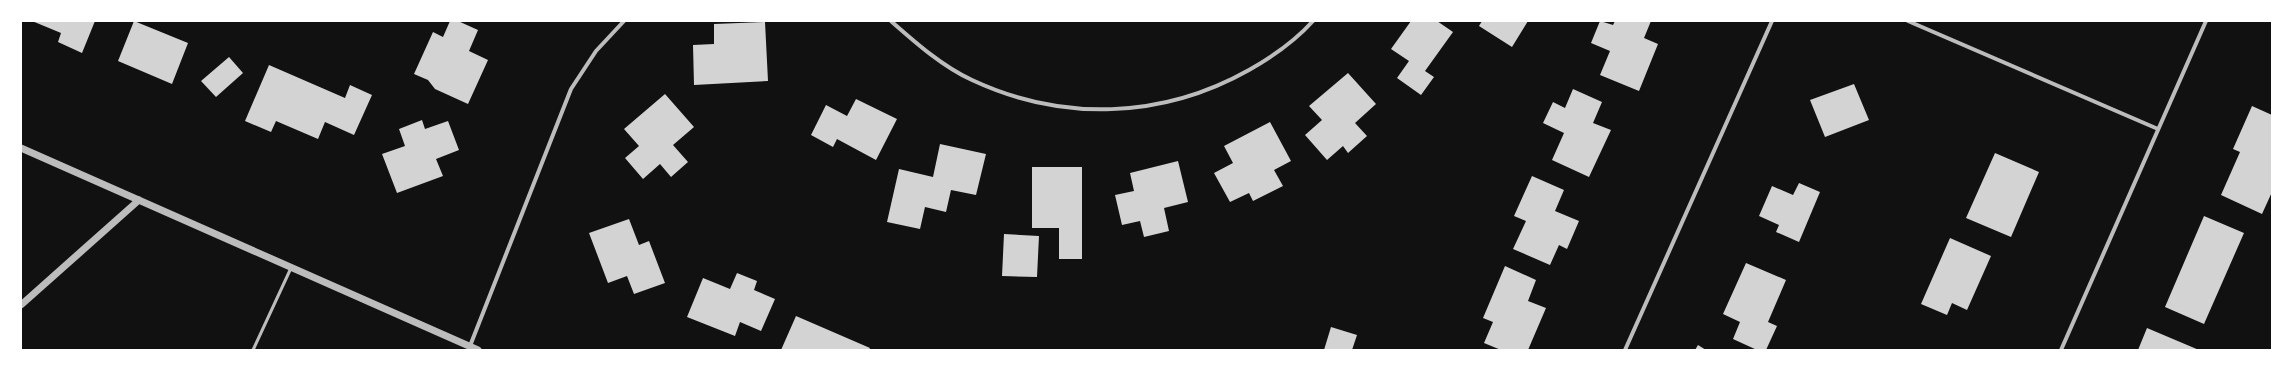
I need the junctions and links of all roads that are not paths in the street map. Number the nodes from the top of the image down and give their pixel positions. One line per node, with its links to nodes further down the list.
1 (624, 21): 12 (street)
2 (892, 21): 3 (street)
3 (1313, 21)
4 (1772, 21): 15 (street)
5 (1908, 21): 7 (street)
6 (2206, 21): 7 (street)
7 (2158, 129): 16 (street)
8 (21, 148): 9 (street)
9 (139, 200): 10 (street); 11 (street)
10 (292, 267): 12 (street); 13 (lane)
11 (21, 305)
12 (470, 346): 14 (street)
13 (254, 350)
14 (478, 350)
15 (1625, 350)
16 (2061, 350)

